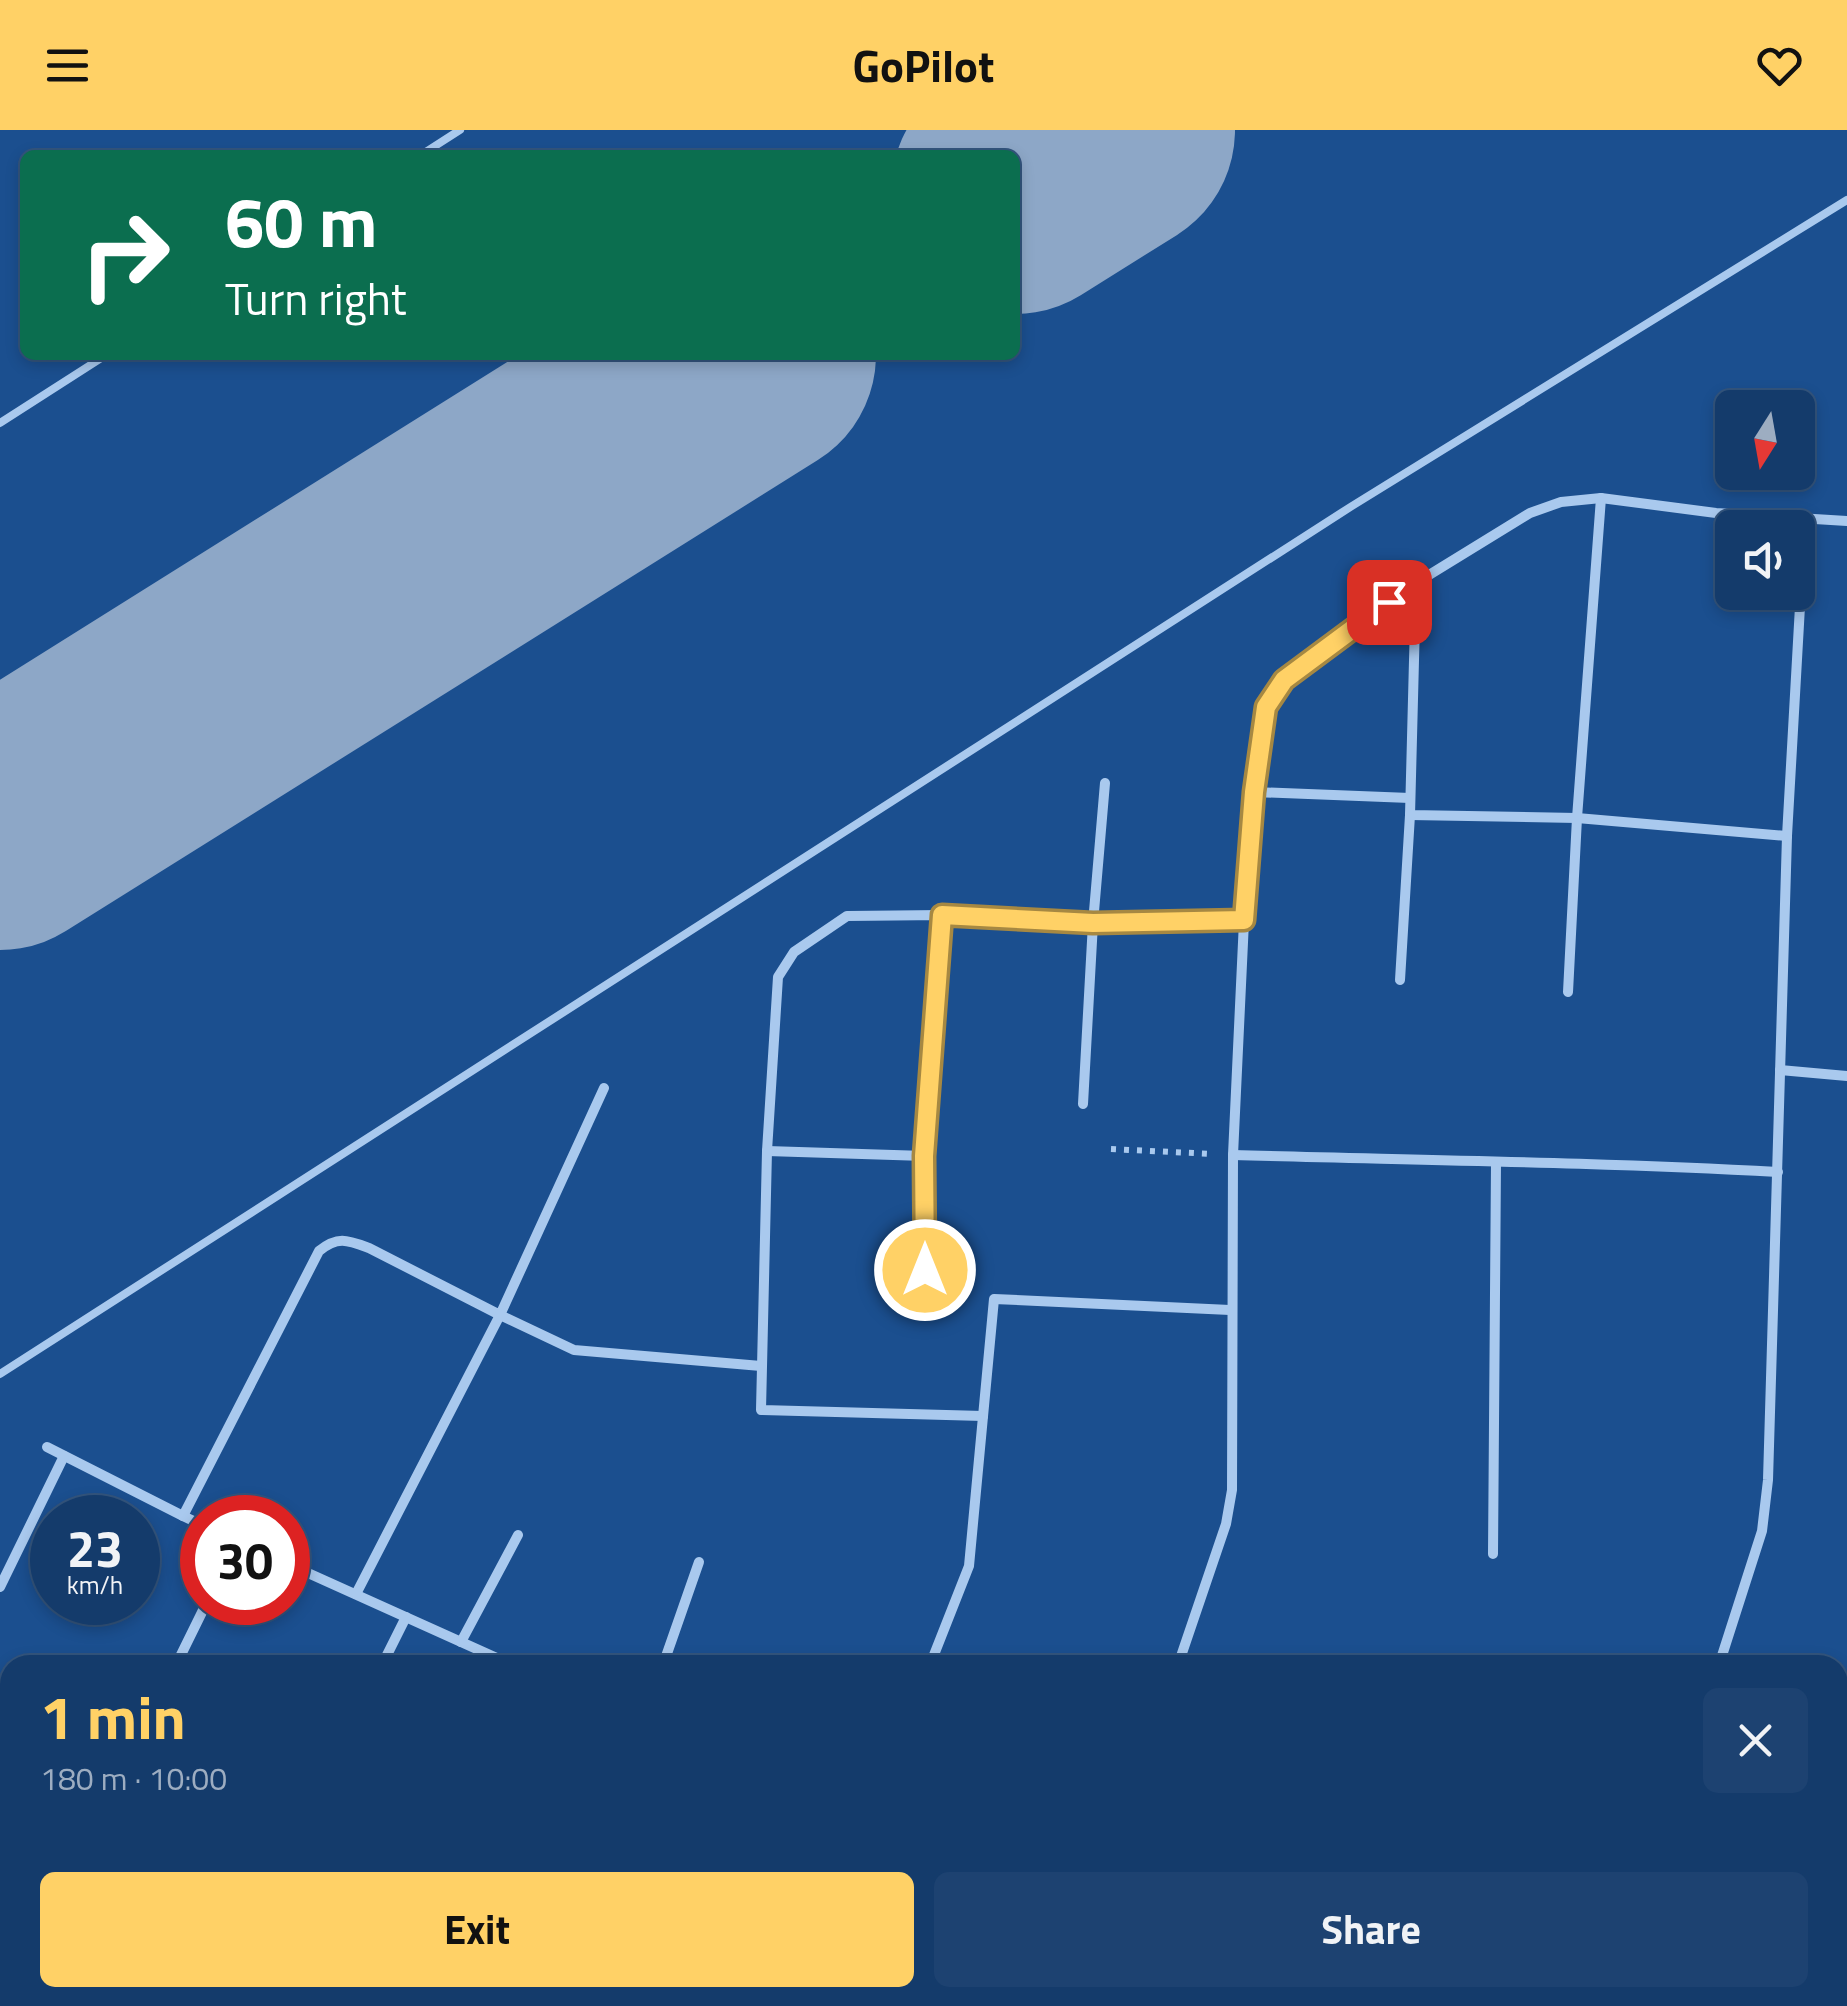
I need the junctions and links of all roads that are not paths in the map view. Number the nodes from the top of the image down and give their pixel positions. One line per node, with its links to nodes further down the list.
1 (460, 130): 2 (lane)
2 (429, 150)
3 (1847, 200): 36 (lane)
4 (98, 360): 5 (lane)
5 (0, 422)
6 (1601, 498): 7 (street); 10 (street); 16 (street)
7 (1715, 512)
8 (1815, 518): 9 (street)
9 (1847, 519)
10 (1416, 583): 13 (street); 14 (street)
11 (1801, 610): 17 (street)
12 (1105, 782): 20 (street)
13 (1254, 792): 14 (street); 19 (street)
14 (1410, 798): 15 (street)
15 (1410, 815): 16 (street); 21 (street)
16 (1577, 818): 17 (street); 22 (street)
17 (1787, 836): 23 (street)
18 (942, 915): 20 (street); 27 (street); 29 (street)
19 (1244, 920): 20 (street); 28 (street)
20 (1093, 923): 26 (street)
21 (1400, 980)
22 (1568, 992)
23 (1780, 1070): 24 (street); 31 (street)
24 (1847, 1076)
25 (604, 1088): 34 (street)
26 (1083, 1104)
27 (767, 1151): 29 (street); 35 (street)
28 (1233, 1154): 30 (street); 33 (street)
29 (924, 1156): 32 (street)
30 (1496, 1163): 31 (street); 43 (street)
31 (1778, 1172): 57 (street)
32 (925, 1270)
33 (1230, 1310): 37 (street); 56 (street)
34 (500, 1315): 35 (street); 40 (street); 47 (street)
35 (761, 1366): 37 (street)
36 (0, 1374)
37 (983, 1416): 55 (street)
38 (47, 1447): 39 (street)
39 (64, 1456): 41 (street); 46 (street)
40 (194, 1495)
41 (180, 1514)
42 (518, 1534): 50 (street)
43 (1492, 1554)
44 (699, 1562): 54 (street)
45 (310, 1574): 47 (street)
46 (0, 1586)
47 (356, 1594): 48 (street)
48 (406, 1617): 50 (street); 52 (street)
49 (196, 1625): 51 (street)
50 (461, 1642): 53 (street)
51 (181, 1655)
52 (387, 1655)
53 (490, 1655)
54 (666, 1655)
55 (934, 1655)
56 (1181, 1655)
57 (1721, 1655)

